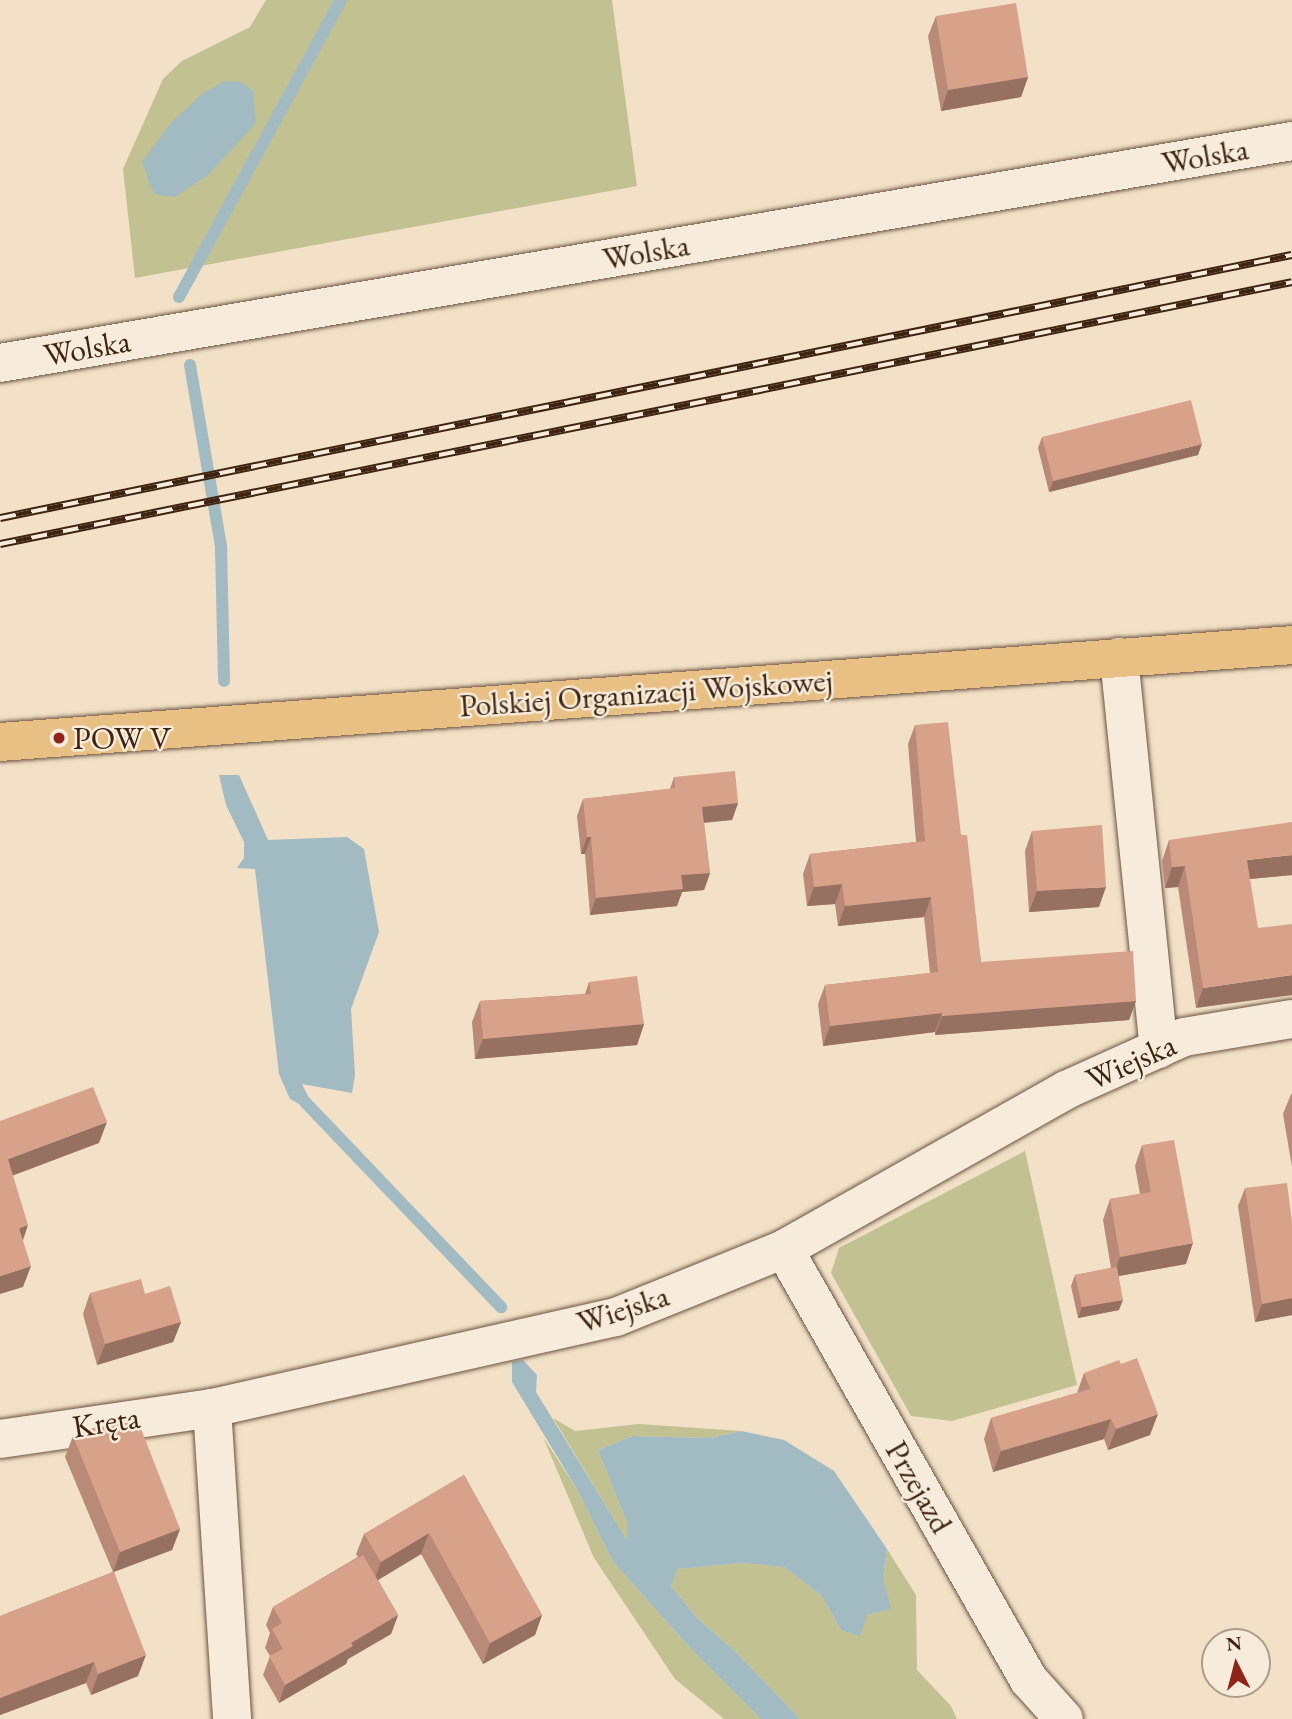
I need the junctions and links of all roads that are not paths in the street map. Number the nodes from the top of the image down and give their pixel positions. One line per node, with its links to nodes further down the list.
1 (1292, 141): 2 (street, Wolska)
2 (0, 363)
3 (1292, 645): 4 (main road, Polskiej Organizacji Wojskowej)
4 (1119, 657): 5 (main road, Polskiej Organizacji Wojskowej); 7 (street)
5 (0, 742)
6 (1292, 1019): 7 (street, Wiejska)
7 (1160, 1049): 8 (street, Wiejska)
8 (784, 1249): 9 (street, Wiejska); 12 (street, Przejazd)
9 (212, 1408): 10 (street, Kręta); 11 (street)
10 (0, 1439)
11 (232, 1719)
12 (1065, 1719)

